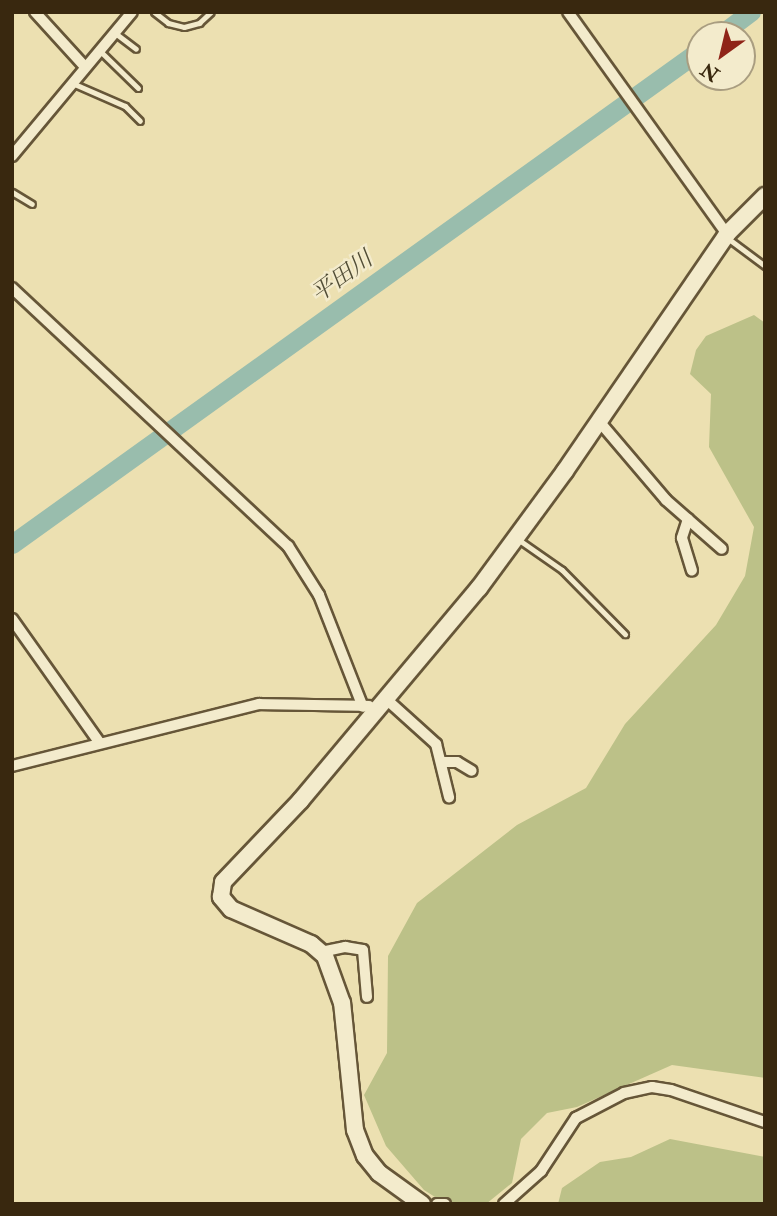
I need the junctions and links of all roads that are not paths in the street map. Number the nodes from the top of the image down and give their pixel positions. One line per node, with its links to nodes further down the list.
1 (35, 12): 9 (street)
2 (132, 12): 6 (street)
3 (155, 12): 4 (lane)
4 (211, 12)
5 (568, 12): 17 (street)
6 (115, 33): 7 (lane); 8 (street)
7 (136, 49)
8 (99, 51): 9 (street); 11 (lane)
9 (85, 67): 10 (street)
10 (72, 83): 12 (lane); 13 (street)
11 (138, 88)
12 (139, 121)
13 (12, 156)
14 (12, 192): 16 (lane)
15 (765, 196): 17 (street)
16 (32, 204)
17 (726, 235): 18 (lane); 20 (street)
18 (765, 266)
19 (12, 288): 27 (street)
20 (598, 420): 21 (street); 22 (street)
21 (688, 519): 23 (street); 24 (street)
22 (516, 538): 26 (lane); 27 (street)
23 (722, 549)
24 (692, 571)
25 (12, 619): 28 (street)
26 (625, 634)
27 (376, 703): 28 (street); 29 (street); 33 (street)
28 (99, 742): 30 (street)
29 (443, 762): 31 (street); 32 (street)
30 (12, 766)
31 (472, 771)
32 (449, 797)
33 (321, 952): 34 (street); 36 (street)
34 (367, 997)
35 (765, 1122): 39 (street)
36 (422, 1204)
37 (437, 1204): 38 (street)
38 (445, 1204)
39 (504, 1204)

